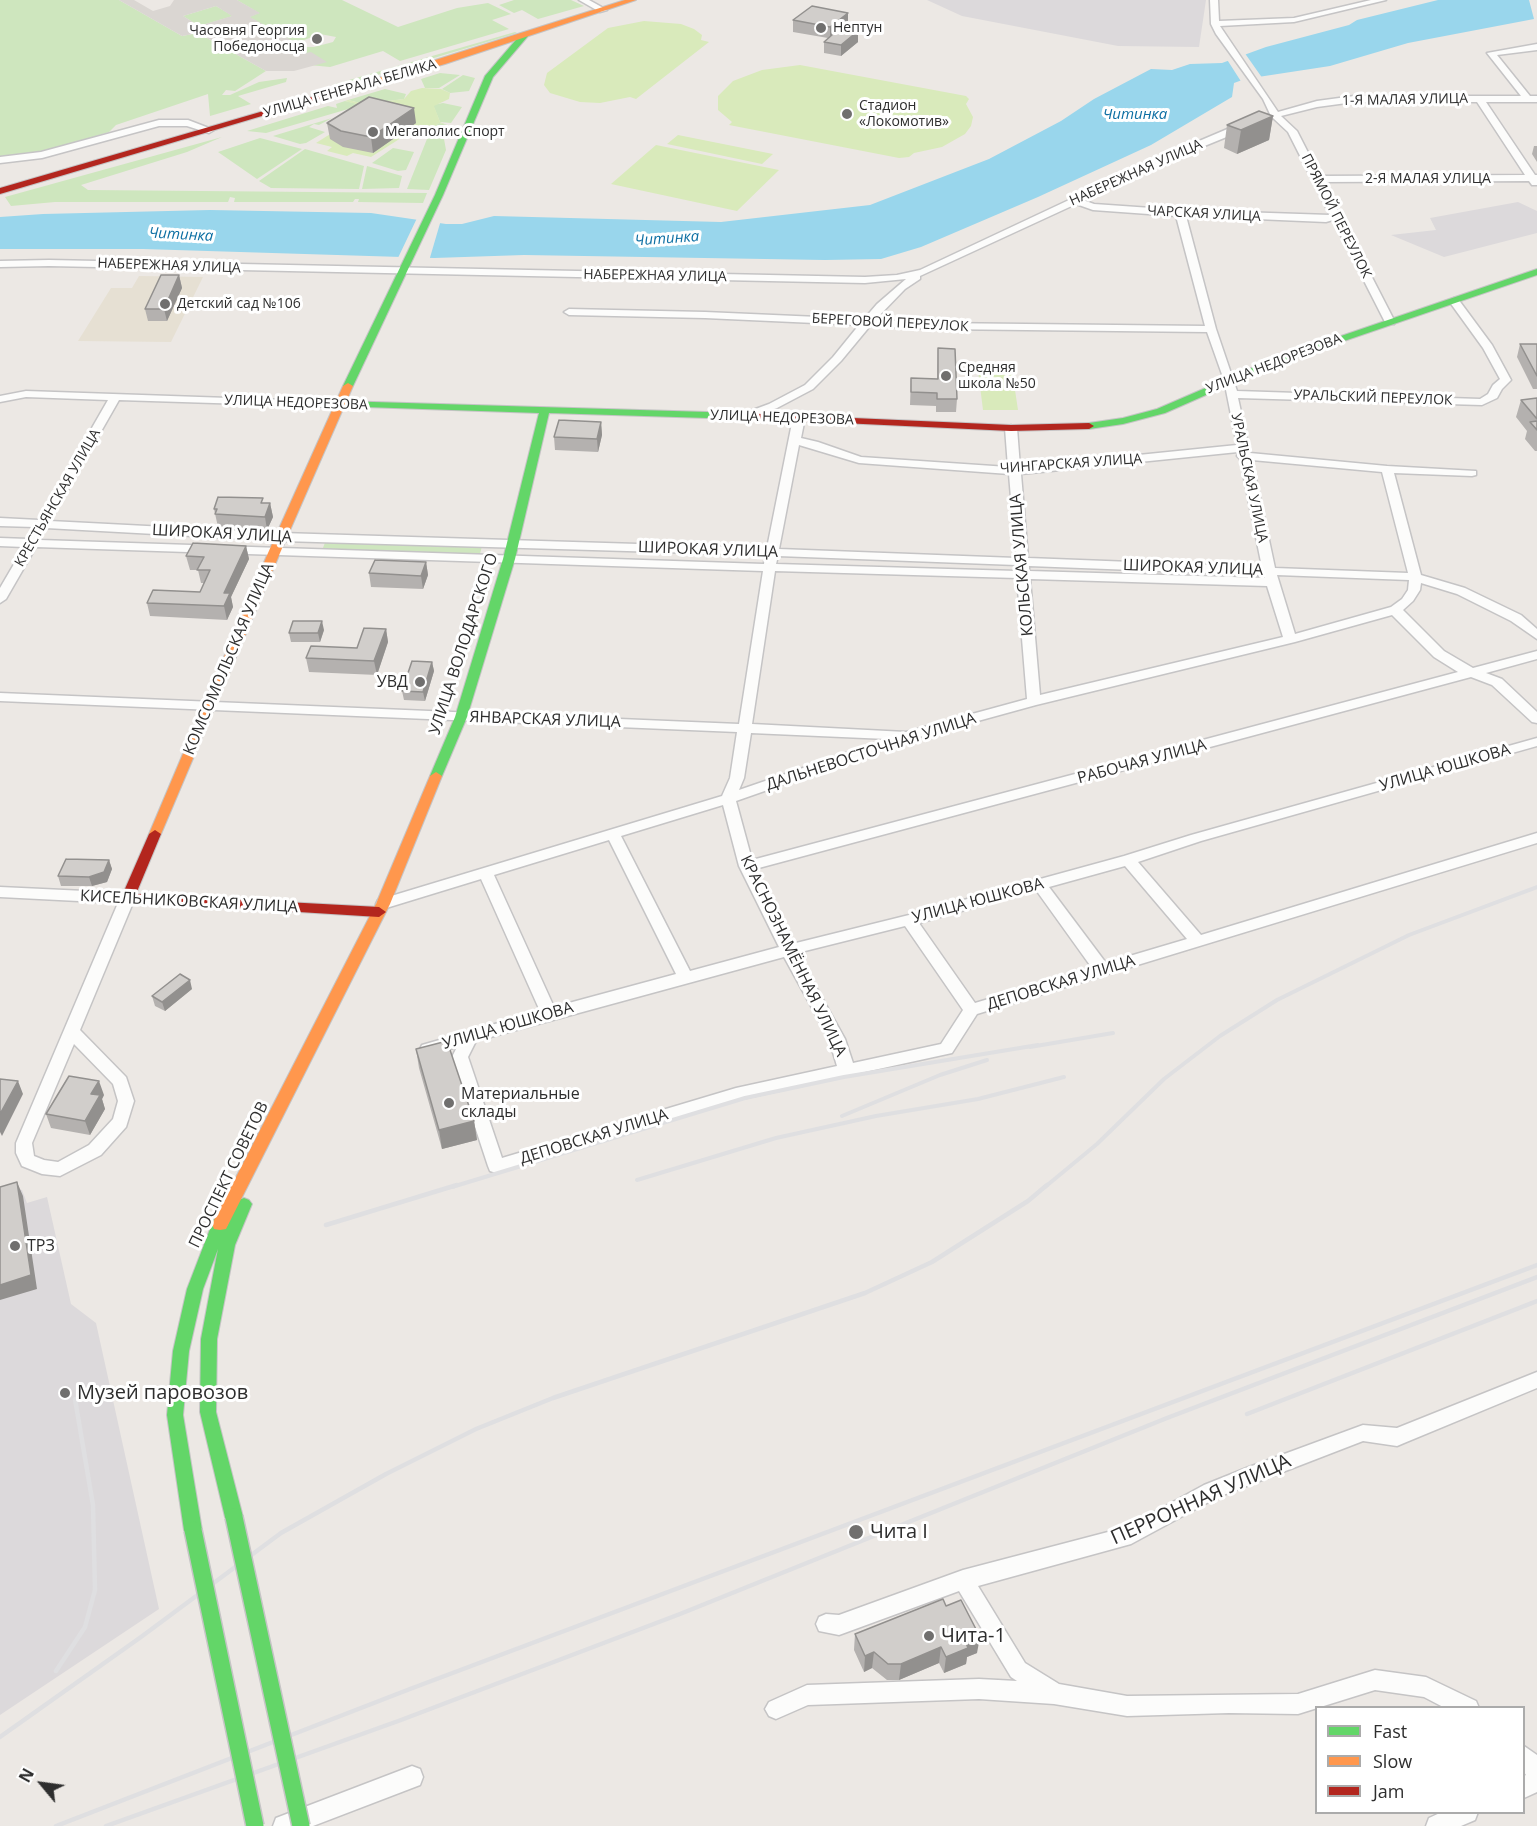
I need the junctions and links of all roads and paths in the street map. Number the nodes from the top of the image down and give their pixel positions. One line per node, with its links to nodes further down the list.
1 (582, 0): 5 (street)
2 (632, 0): 5 (main road, УЛИЦА ГЕНЕРАЛА БЕЛИКА)
3 (1214, 0): 6 (street)
4 (1383, 0): 6 (street)
5 (603, 10): 7 (main road, УЛИЦА ГЕНЕРАЛА БЕЛИКА)
6 (1215, 24): 13 (street, ПРЯМОЙ ПЕРЕУЛОК)
7 (524, 36): 9 (main road, УЛИЦА ГЕНЕРАЛА БЕЛИКА); 10 (main road, КОМСОМОЛЬСКАЯ УЛИЦА)
8 (1537, 47): 12 (street)
9 (447, 60): 10 (main road); 14 (main road, УЛИЦА ГЕНЕРАЛА БЕЛИКА)
10 (490, 73): 25 (main road, КОМСОМОЛЬСКАЯ УЛИЦА)
11 (1480, 99): 12 (street, 1-Я МАЛАЯ УЛИЦА); 13 (street, 1-Я МАЛАЯ УЛИЦА); 18 (street)
12 (1533, 99)
13 (1275, 115): 17 (street, ПРЯМОЙ ПЕРЕУЛОК); 21 (street, НАБЕРЕЖНАЯ УЛИЦА)
14 (209, 130): 15 (street); 16 (main road, УЛИЦА ГЕНЕРАЛА БЕЛИКА)
15 (0, 160)
16 (66, 171): 19 (main road, УЛИЦА ГЕНЕРАЛА БЕЛИКА); 20 (main road, УЛИЦА ГЕНЕРАЛА БЕЛИКА)
17 (1318, 179): 18 (street, 2-Я МАЛАЯ УЛИЦА); 23 (street, ПРЯМОЙ ПЕРЕУЛОК)
18 (1535, 181)
19 (0, 185)
20 (0, 190)
21 (1074, 200): 22 (street, ЧАРСКАЯ УЛИЦА); 26 (street, НАБЕРЕЖНАЯ УЛИЦА)
22 (1180, 213): 23 (street, ЧАРСКАЯ УЛИЦА); 34 (street, УРАЛЬСКАЯ УЛИЦА)
23 (1334, 217): 33 (street, ПРЯМОЙ ПЕРЕУЛОК)
24 (0, 264): 25 (street, НАБЕРЕЖНАЯ УЛИЦА)
25 (405, 268): 28 (street, НАБЕРЕЖНАЯ УЛИЦА); 38 (main road, КОМСОМОЛЬСКАЯ УЛИЦА)
26 (923, 272): 28 (street, НАБЕРЕЖНАЯ УЛИЦА); 30 (street)
27 (1537, 272): 29 (main road, УЛИЦА НЕДОРЕЗОВА)
28 (865, 280): 30 (street)
29 (1454, 301): 33 (main road, УЛИЦА НЕДОРЕЗОВА); 35 (street, УРАЛЬСКИЙ ПЕРЕУЛОК)
30 (881, 306): 32 (street)
31 (569, 312): 32 (street, БЕРЕГОВОЙ ПЕРЕУЛОК)
32 (868, 322): 34 (street, БЕРЕГОВОЙ ПЕРЕУЛОК); 40 (street)
33 (1390, 322): 35 (main road, УЛИЦА НЕДОРЕЗОВА)
34 (1211, 329): 35 (street, УРАЛЬСКАЯ УЛИЦА)
35 (1230, 387): 42 (main road, УЛИЦА НЕДОРЕЗОВА); 44 (street, УРАЛЬСКАЯ УЛИЦА)
36 (115, 397): 37 (street, УЛИЦА НЕДОРЕЗОВА); 38 (street, УЛИЦА НЕДОРЕЗОВА); 49 (street, КРЕСТЬЯНСКАЯ УЛИЦА)
37 (1, 401)
38 (340, 404): 39 (main road, УЛИЦА НЕДОРЕЗОВА); 50 (main road, КОМСОМОЛЬСКАЯ УЛИЦА)
39 (545, 411): 40 (main road, УЛИЦА НЕДОРЕЗОВА); 53 (main road, УЛИЦА ВОЛОДАРСКОГО)
40 (746, 416): 41 (main road, УЛИЦА НЕДОРЕЗОВА)
41 (799, 418): 42 (main road, УЛИЦА НЕДОРЕЗОВА); 43 (street)
42 (1011, 428): 46 (street, КОЛЬСКАЯ УЛИЦА)
43 (796, 441): 46 (street, ЧИНГАРСКАЯ УЛИЦА); 54 (street)
44 (1242, 452): 45 (street, ЧИНГАРСКАЯ УЛИЦА); 46 (street, ЧИНГАРСКАЯ УЛИЦА); 59 (street, УРАЛЬСКАЯ УЛИЦА)
45 (1387, 470): 47 (street, ЧИНГАРСКАЯ УЛИЦА); 60 (street)
46 (1014, 471): 58 (street, КОЛЬСКАЯ УЛИЦА)
47 (1472, 473)
48 (0, 522): 49 (street, ШИРОКАЯ УЛИЦА)
49 (43, 525): 50 (street, ШИРОКАЯ УЛИЦА); 52 (street, КРЕСТЬЯНСКАЯ УЛИЦА)
50 (282, 537): 53 (street, ШИРОКАЯ УЛИЦА); 55 (main road, КОМСОМОЛЬСКАЯ УЛИЦА)
51 (0, 542): 52 (street, ШИРОКАЯ УЛИЦА)
52 (32, 543): 55 (street, ШИРОКАЯ УЛИЦА); 61 (street, КРЕСТЬЯНСКАЯ УЛИЦА)
53 (512, 544): 54 (street, ШИРОКАЯ УЛИЦА); 56 (main road, УЛИЦА ВОЛОДАРСКОГО)
54 (772, 552): 57 (street); 58 (street, ШИРОКАЯ УЛИЦА)
55 (274, 553): 56 (street, ШИРОКАЯ УЛИЦА); 69 (main road, КОМСОМОЛЬСКАЯ УЛИЦА)
56 (509, 559): 57 (street, ШИРОКАЯ УЛИЦА); 70 (main road, УЛИЦА ВОЛОДАРСКОГО)
57 (771, 567): 58 (street, ШИРОКАЯ УЛИЦА); 72 (street)
58 (1021, 568): 59 (street, ШИРОКАЯ УЛИЦА); 68 (street, КОЛЬСКАЯ УЛИЦА)
59 (1270, 576): 60 (street, ШИРОКАЯ УЛИЦА); 64 (street, УРАЛЬСКАЯ УЛИЦА)
60 (1415, 577): 62 (street); 63 (street, ШИРОКАЯ УЛИЦА)
61 (0, 599)
62 (1395, 610): 64 (street, ДАЛЬНЕВОСТОЧНАЯ УЛИЦА); 66 (street)
63 (1537, 635)
64 (1290, 639): 68 (street, ДАЛЬНЕВОСТОЧНАЯ УЛИЦА)
65 (1537, 655): 66 (street, РАБОЧАЯ УЛИЦА)
66 (1473, 673): 71 (street); 79 (street, РАБОЧАЯ УЛИЦА)
67 (0, 697): 69 (street, ЯНВАРСКАЯ УЛИЦА)
68 (1034, 701): 73 (street, ДАЛЬНЕВОСТОЧНАЯ УЛИЦА)
69 (210, 707): 70 (street, ЯНВАРСКАЯ УЛИЦА); 83 (main road, КОМСОМОЛЬСКАЯ УЛИЦА)
70 (461, 717): 72 (street, ЯНВАРСКАЯ УЛИЦА); 84 (main road, УЛИЦА ВОЛОДАРСКОГО)
71 (1537, 718)
72 (746, 727): 73 (street, ЯНВАРСКАЯ УЛИЦА); 75 (street)
73 (911, 735): 75 (street, ДАЛЬНЕВОСТОЧНАЯ УЛИЦА)
74 (1537, 742): 78 (street, УЛИЦА ЮШКОВА)
75 (728, 799): 76 (street, ДАЛЬНЕВОСТОЧНАЯ УЛИЦА); 79 (street, КРАСНОЗНАМЁННАЯ УЛИЦА)
76 (613, 834): 80 (street, ДАЛЬНЕВОСТОЧНАЯ УЛИЦА); 89 (street)
77 (1537, 838): 86 (street, ДЕПОВСКАЯ УЛИЦА)
78 (1128, 860): 81 (street, УЛИЦА ЮШКОВА); 86 (street)
79 (746, 866): 87 (street, КРАСНОЗНАМЁННАЯ УЛИЦА)
80 (486, 874): 84 (street, ДАЛЬНЕВОСТОЧНАЯ УЛИЦА); 91 (street)
81 (1039, 884): 85 (street, УЛИЦА ЮШКОВА); 88 (street)
82 (0, 892): 83 (street, КИСЕЛЬНИКОВСКАЯ УЛИЦА)
83 (128, 898): 84 (main road, КИСЕЛЬНИКОВСКАЯ УЛИЦА); 92 (street, КОМСОМОЛЬСКАЯ УЛИЦА)
84 (381, 908): 96 (main road, ПРОСПЕКТ СОВЕТОВ)
85 (909, 920): 87 (street, УЛИЦА ЮШКОВА); 90 (street)
86 (1198, 941): 88 (street, ДЕПОВСКАЯ УЛИЦА)
87 (788, 950): 89 (street, УЛИЦА ЮШКОВА); 95 (street, КРАСНОЗНАМЁННАЯ УЛИЦА)
88 (1102, 970): 90 (street, ДЕПОВСКАЯ УЛИЦА)
89 (686, 978): 91 (street, УЛИЦА ЮШКОВА)
90 (971, 1010): 95 (street, ДЕПОВСКАЯ УЛИЦА)
91 (549, 1014): 93 (street, УЛИЦА ЮШКОВА)
92 (71, 1030): 92 (street, КОМСОМОЛЬСКАЯ УЛИЦА)
93 (470, 1037): 94 (street, УЛИЦА ЮШКОВА); 95 (street, ДЕПОВСКАЯ УЛИЦА)
94 (417, 1052)
95 (847, 1071)
96 (292, 1084): 107 (main road, ПРОСПЕКТ СОВЕТОВ, bridge); 109 (main road, ПРОСПЕКТ СОВЕТОВ, bridge)
97 (1537, 1380): 98 (street, ПЕРРОННАЯ УЛИЦА)
98 (963, 1580): 99 (street, ПЕРРОННАЯ УЛИЦА); 100 (street)
99 (826, 1624)
100 (1054, 1694): 101 (street); 102 (street)
101 (1467, 1706)
102 (776, 1708)
103 (1525, 1758): 104 (street)
104 (1537, 1771)
105 (412, 1777): 108 (street)
106 (1463, 1814): 110 (street)
107 (255, 1826)
108 (284, 1826)
109 (301, 1826)
110 (1437, 1826)

